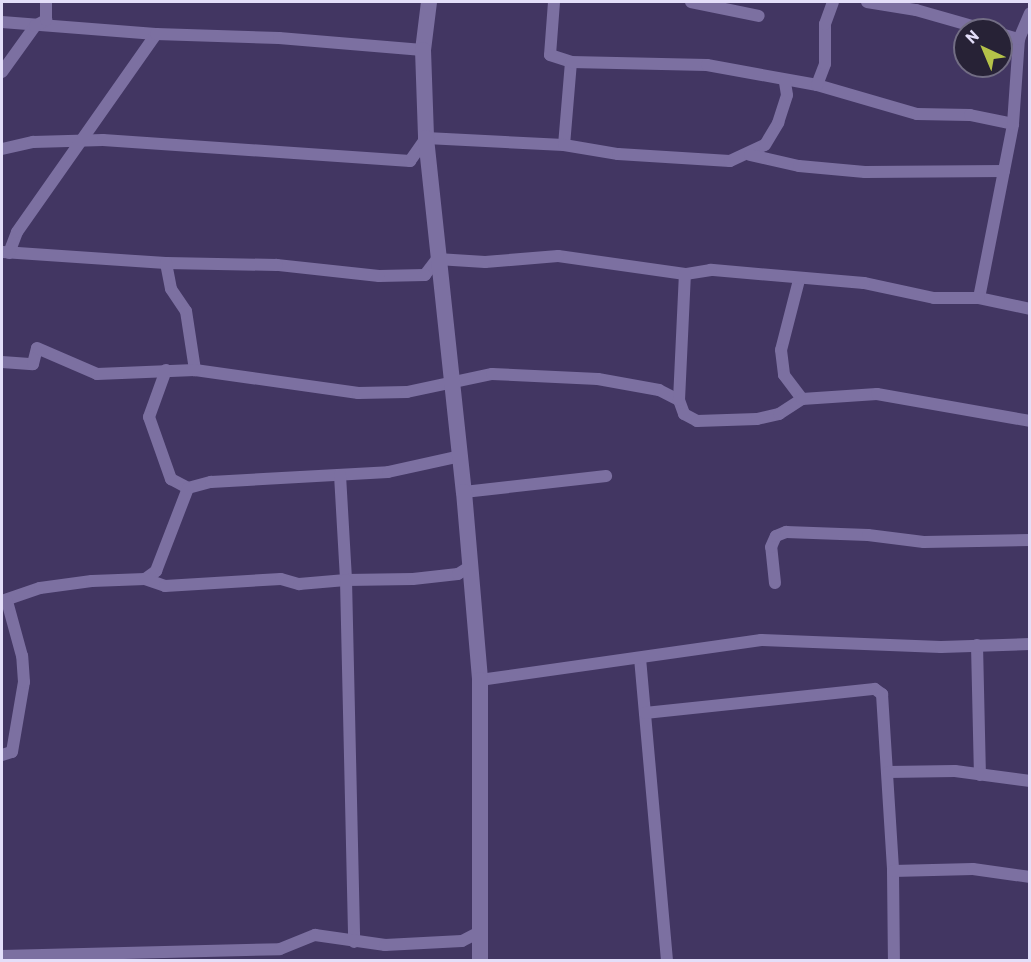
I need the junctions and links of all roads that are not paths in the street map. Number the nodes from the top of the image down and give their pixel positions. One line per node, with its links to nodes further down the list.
1 (46, 2): 11 (street)
2 (429, 2): 15 (main road)
3 (554, 2): 16 (street)
4 (691, 2): 8 (street)
5 (833, 2): 19 (street)
6 (867, 2): 9 (street)
7 (1029, 13): 14 (street)
8 (759, 16)
9 (953, 21)
10 (2, 22): 11 (street)
11 (35, 26): 12 (street); 17 (street)
12 (156, 34): 15 (street); 22 (street)
13 (1013, 37): 14 (street)
14 (1019, 39): 20 (street)
15 (423, 50): 21 (main road)
16 (571, 62): 18 (street); 23 (street)
17 (2, 72)
18 (785, 82): 19 (street); 25 (street)
19 (817, 86): 20 (street)
20 (1013, 124): 26 (street)
21 (426, 138): 22 (street); 23 (street); 28 (main road)
22 (79, 141): 24 (street); 27 (street)
23 (564, 145): 25 (street)
24 (2, 149)
25 (750, 155): 26 (street)
26 (1004, 171): 32 (street)
27 (5, 253): 29 (street)
28 (436, 259): 29 (street); 30 (street); 37 (main road)
29 (166, 263): 36 (street)
30 (686, 274): 31 (street); 39 (street)
31 (799, 280): 32 (street); 38 (street)
32 (979, 298): 33 (street)
33 (1029, 309)
34 (2, 362): 35 (street)
35 (166, 370): 36 (street); 44 (street)
36 (195, 370): 37 (street)
37 (453, 385): 39 (street); 41 (main road)
38 (802, 399): 39 (street); 40 (street)
39 (679, 400)
40 (1029, 421)
41 (461, 456): 42 (street); 45 (main road)
42 (340, 475): 44 (street); 49 (street)
43 (606, 476): 45 (street)
44 (188, 488): 48 (street)
45 (464, 492): 47 (main road)
46 (1029, 540): 50 (street)
47 (471, 566): 49 (street); 55 (main road)
48 (145, 579): 49 (street); 51 (street)
49 (346, 580): 65 (street)
50 (775, 583)
51 (4, 601): 57 (street)
52 (1029, 644): 53 (street)
53 (977, 645): 54 (street); 59 (street)
54 (640, 658): 55 (street); 56 (street)
55 (480, 680): 63 (main road)
56 (645, 712): 58 (street); 68 (street)
57 (2, 755)
58 (888, 772): 59 (street); 61 (street)
59 (980, 775): 60 (street)
60 (1029, 780)
61 (893, 871): 62 (street); 69 (street)
62 (1029, 877)
63 (480, 932): 64 (street); 67 (main road)
64 (462, 941): 65 (street); 67 (street)
65 (354, 942): 66 (street)
66 (2, 956)
67 (480, 960)
68 (667, 960)
69 (894, 960)

